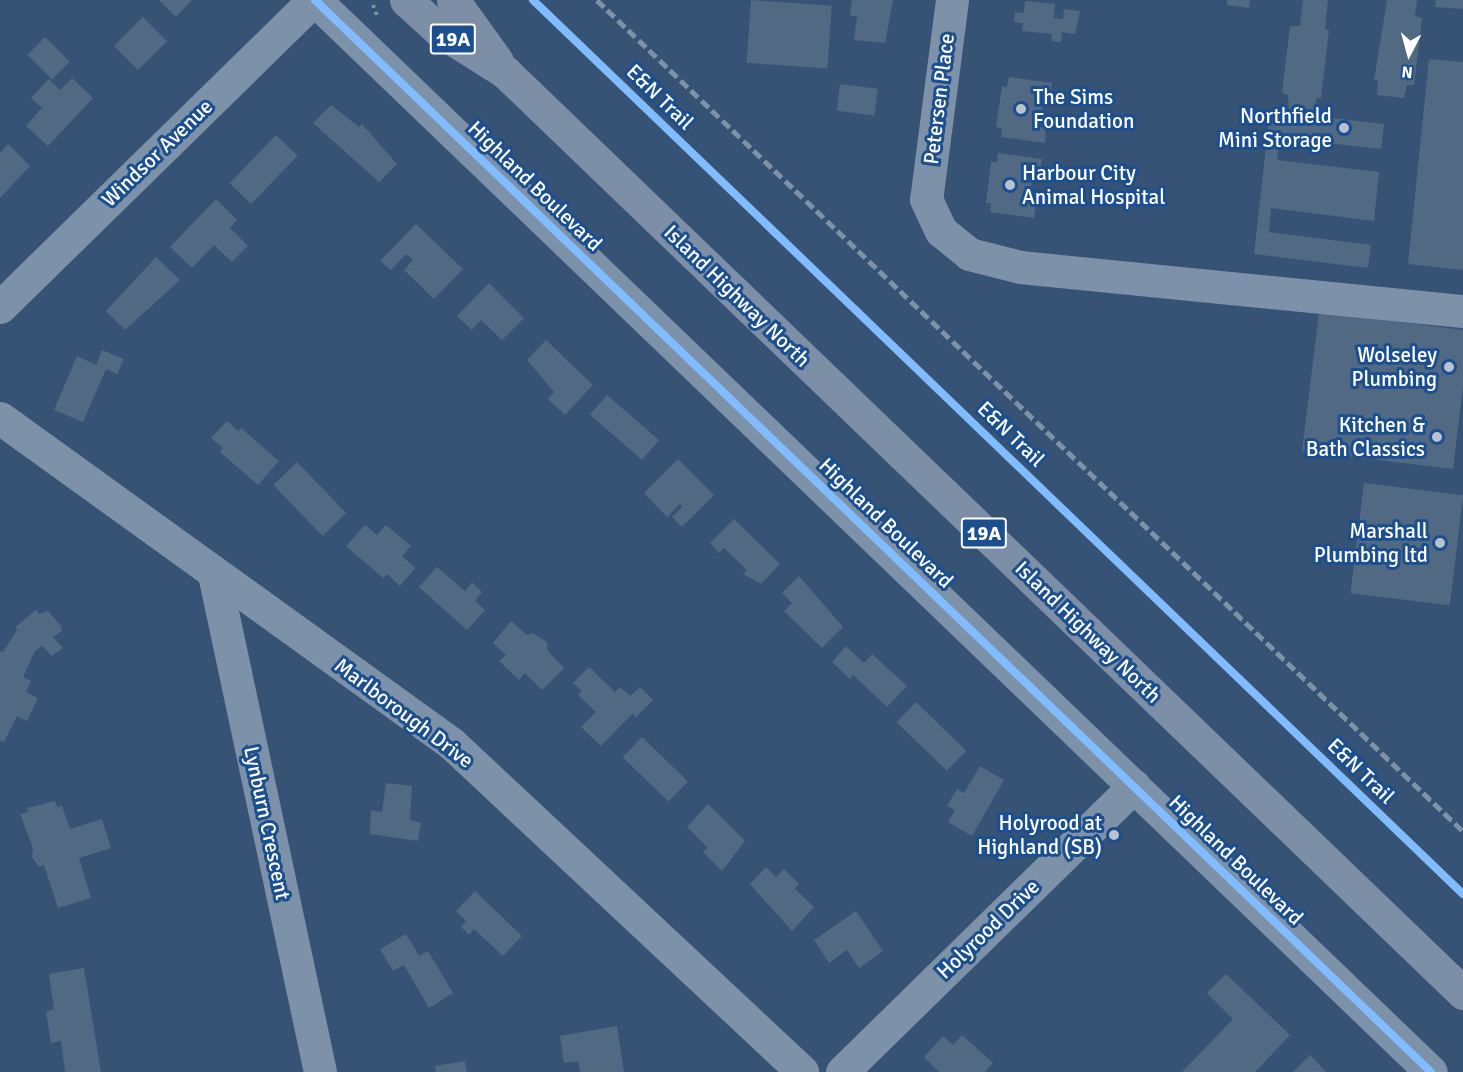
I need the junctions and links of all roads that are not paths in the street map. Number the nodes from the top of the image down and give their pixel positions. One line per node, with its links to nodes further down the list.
1 (314, 0): 6 (street, Windsor Avenue); 10 (street, Highland Boulevard)
2 (406, 0): 5 (main road, Island Highway North / 19A)
3 (453, 0): 5 (main road, Island Highway North / 19A)
4 (952, 0): 7 (street, Petersen Place)
5 (505, 72): 11 (main road, Island Highway North / 19A)
6 (0, 307)
7 (1463, 311)
8 (0, 418): 9 (street, Marlborough Drive)
9 (214, 574): 12 (street, Lynburn Crescent); 13 (street, Marlborough Drive)
10 (1134, 786): 14 (street, Holyrood Drive); 15 (street, Highland Boulevard)
11 (1463, 993)
12 (320, 1072)
13 (802, 1072)
14 (842, 1072)
15 (1431, 1072)

